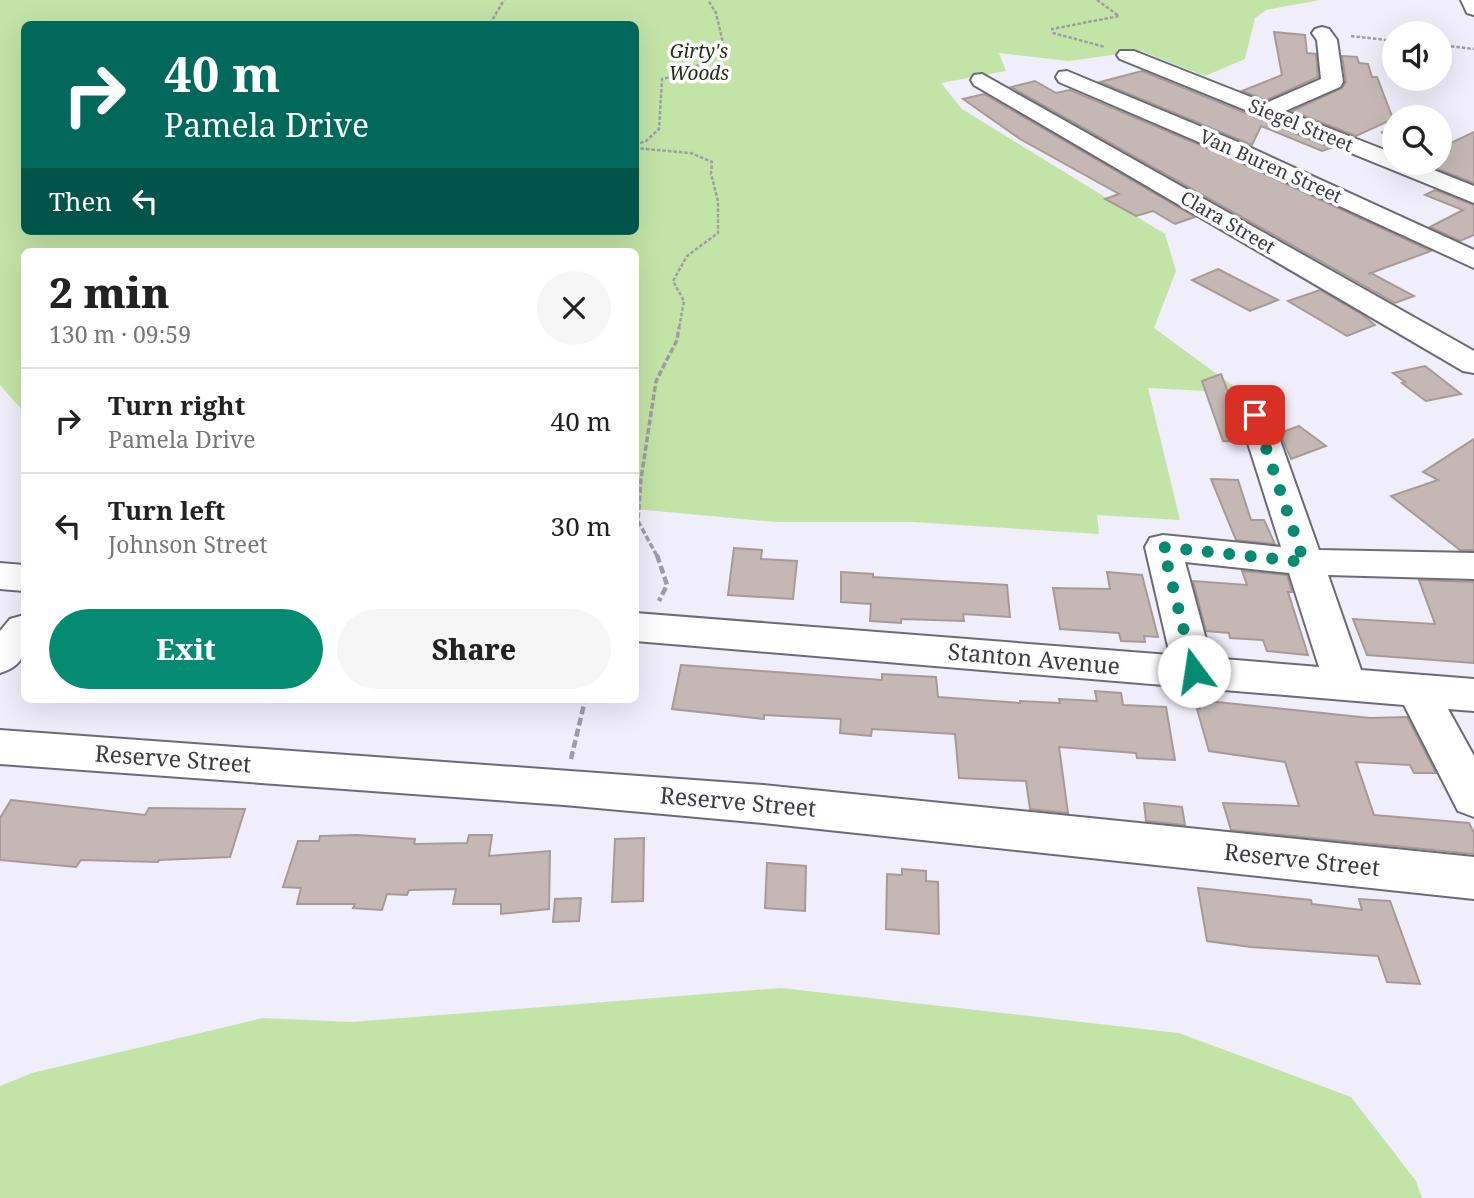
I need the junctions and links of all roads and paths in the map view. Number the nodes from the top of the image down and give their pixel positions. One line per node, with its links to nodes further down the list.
1 (504, 0): 6 (path)
2 (708, 0): 15 (path)
3 (1097, 0): 11 (path)
4 (1470, 0): 5 (street)
5 (1474, 9)
6 (492, 21)
7 (1332, 39): 8 (path); 14 (street)
8 (1382, 41)
9 (1452, 46): 10 (path)
10 (1474, 49)
11 (1127, 55): 14 (street, Siegel Street)
12 (1067, 77): 20 (street, Van Buren Street)
13 (982, 79): 21 (street, Clara Street)
14 (1266, 111): 18 (street, Siegel Street)
15 (639, 145)
16 (639, 147): 23 (path)
17 (1474, 175): 18 (street)
18 (1450, 185): 19 (street, Siegel Street)
19 (1474, 195)
20 (1474, 260)
21 (1474, 364)
22 (1255, 415): 25 (street)
23 (639, 507)
24 (639, 523): 29 (path)
25 (1304, 562): 26 (street); 32 (street); 33 (street)
26 (1474, 566)
27 (0, 576): 28 (street)
28 (21, 578)
29 (640, 627): 32 (street, Stanton Avenue)
30 (21, 633): 31 (street)
31 (0, 658)
32 (1194, 671): 33 (street, Stanton Avenue)
33 (1345, 684): 34 (street, Stanton Avenue)
34 (1416, 689): 35 (street, Stanton Avenue); 39 (street)
35 (1474, 695)
36 (584, 703): 38 (path)
37 (0, 747): 38 (street, Reserve Street)
38 (564, 787): 40 (street, Reserve Street)
39 (1474, 798)
40 (1474, 878)

